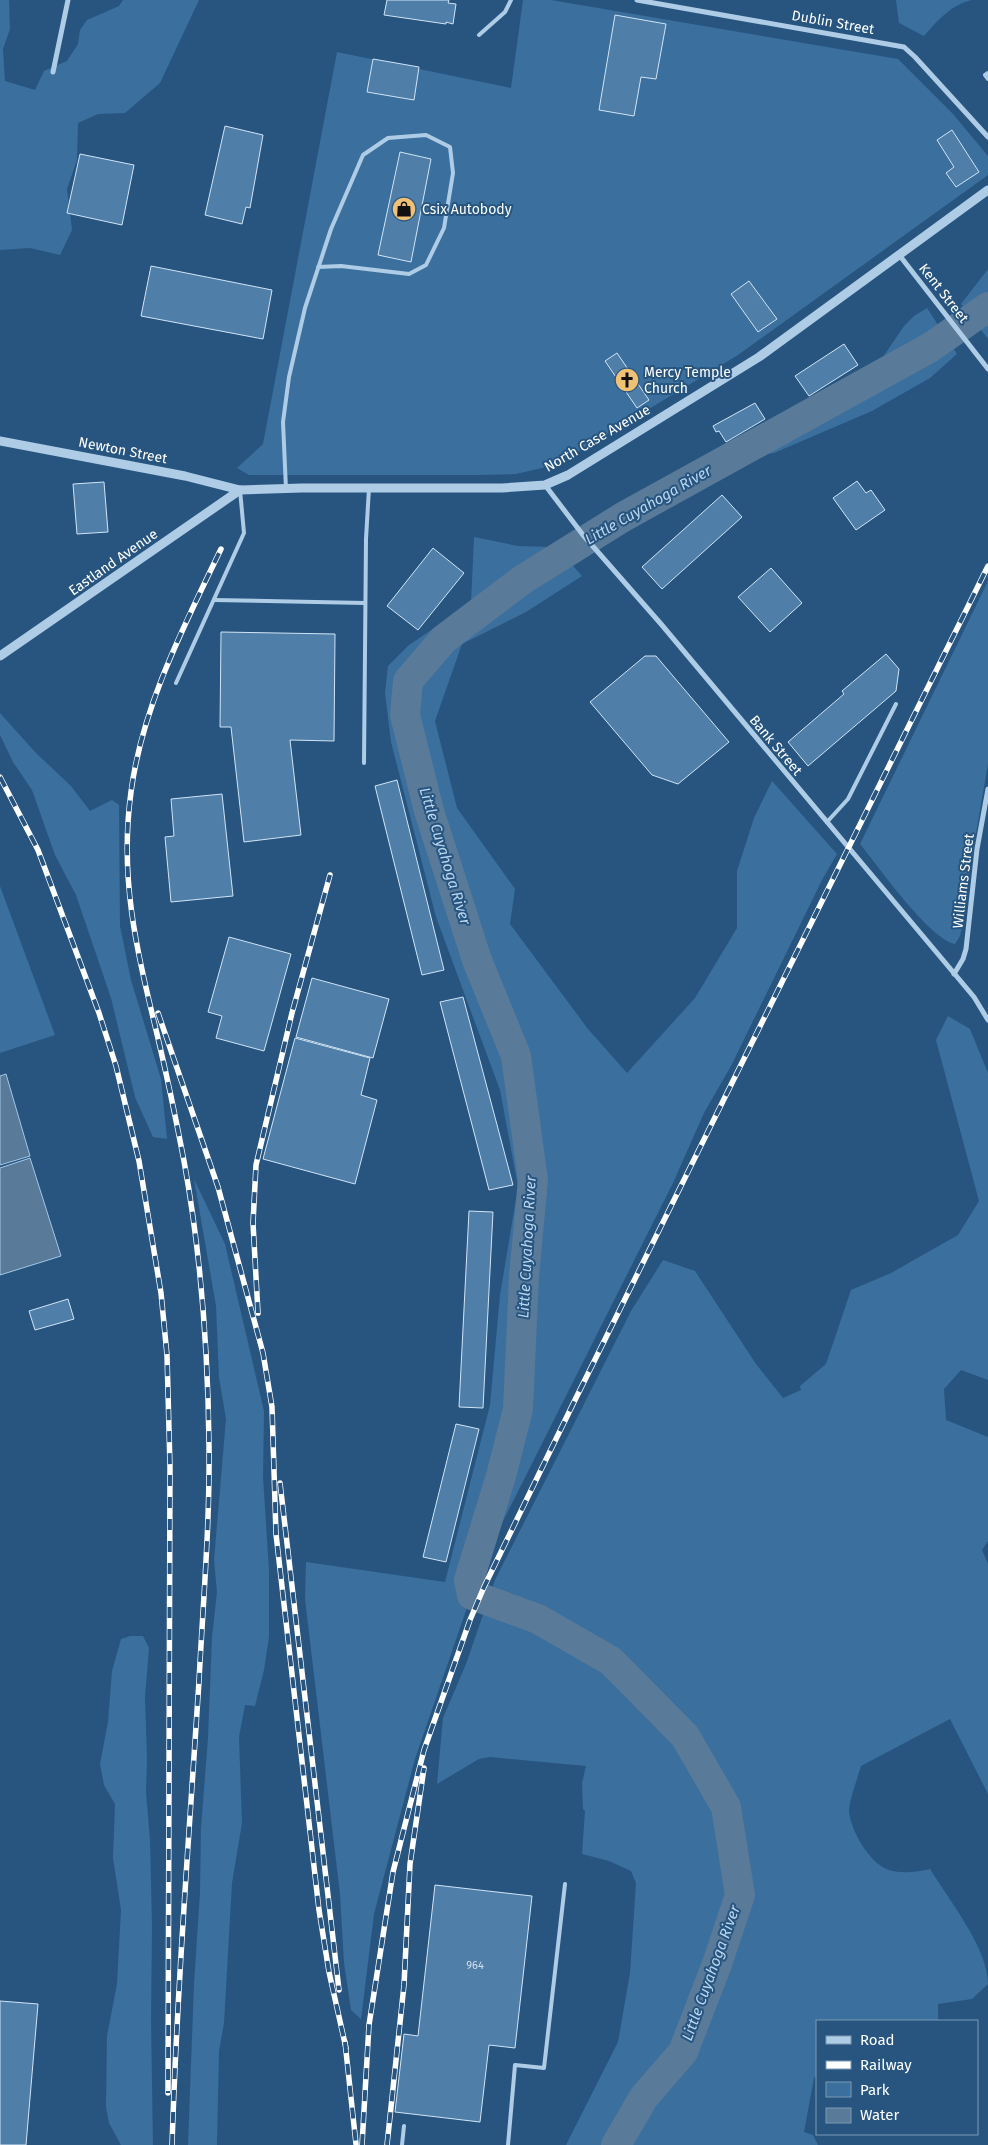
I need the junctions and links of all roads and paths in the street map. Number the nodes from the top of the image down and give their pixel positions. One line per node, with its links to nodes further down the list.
1 (68, 0): 5 (street)
2 (511, 0): 4 (lane)
3 (637, 0): 8 (street, Dublin Street)
4 (479, 35)
5 (53, 72)
6 (988, 72): 7 (lane)
7 (988, 78)
8 (988, 136)
9 (988, 190): 10 (street, North Case Avenue)
10 (900, 256): 12 (street, Kent Street); 14 (street, North Case Avenue)
11 (318, 267): 11 (lane); 15 (lane)
12 (988, 369)
13 (0, 441): 17 (street, Newton Street)
14 (545, 484): 16 (street, North Case Avenue); 25 (street, Bank Street)
15 (286, 488): 16 (street, North Case Avenue); 17 (street, North Case Avenue)
16 (370, 488): 19 (lane)
17 (240, 490): 18 (lane); 20 (street, Eastland Avenue)
18 (214, 600): 19 (lane); 21 (lane)
19 (365, 603): 23 (lane)
20 (0, 656)
21 (176, 683)
22 (896, 704): 25 (lane)
23 (364, 763)
24 (988, 788): 26 (street, Williams Street)
25 (827, 822): 26 (street, Bank Street)
26 (954, 974): 27 (street, Bank Street)
27 (988, 1020)
28 (565, 1884): 31 (lane)
29 (404, 2126): 30 (lane)
30 (402, 2145)
31 (508, 2145)

